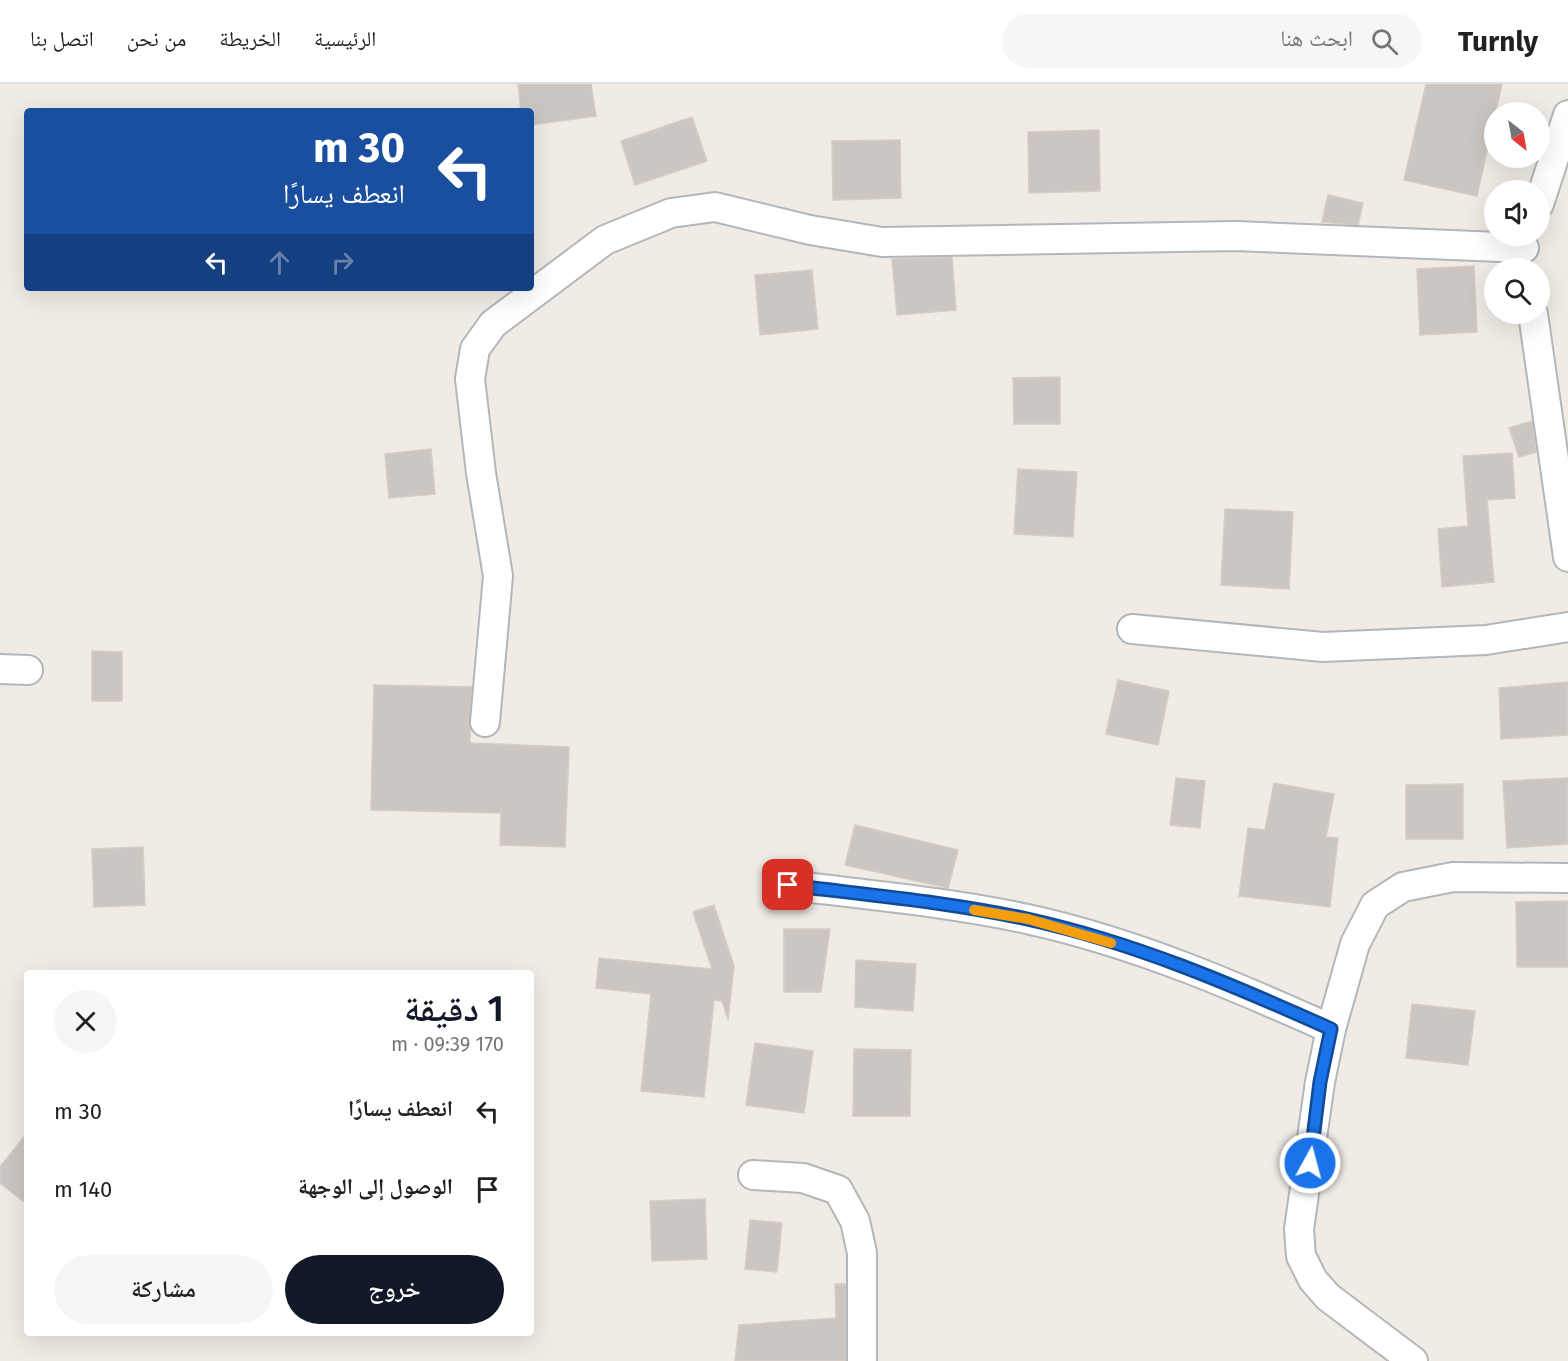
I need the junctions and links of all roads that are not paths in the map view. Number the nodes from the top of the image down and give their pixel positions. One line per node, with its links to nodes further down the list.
1 (1568, 115): 2 (street)
2 (1547, 180)
3 (1527, 251): 10 (street)
4 (1534, 324): 5 (street)
5 (1568, 557)
6 (1568, 627): 7 (street)
7 (1132, 629)
8 (0, 669): 9 (street)
9 (28, 670)
10 (485, 722)
11 (1568, 878): 13 (street)
12 (788, 885): 13 (street)
13 (1331, 1029): 16 (street)
14 (753, 1174): 15 (street)
15 (862, 1361)
16 (1413, 1361)

